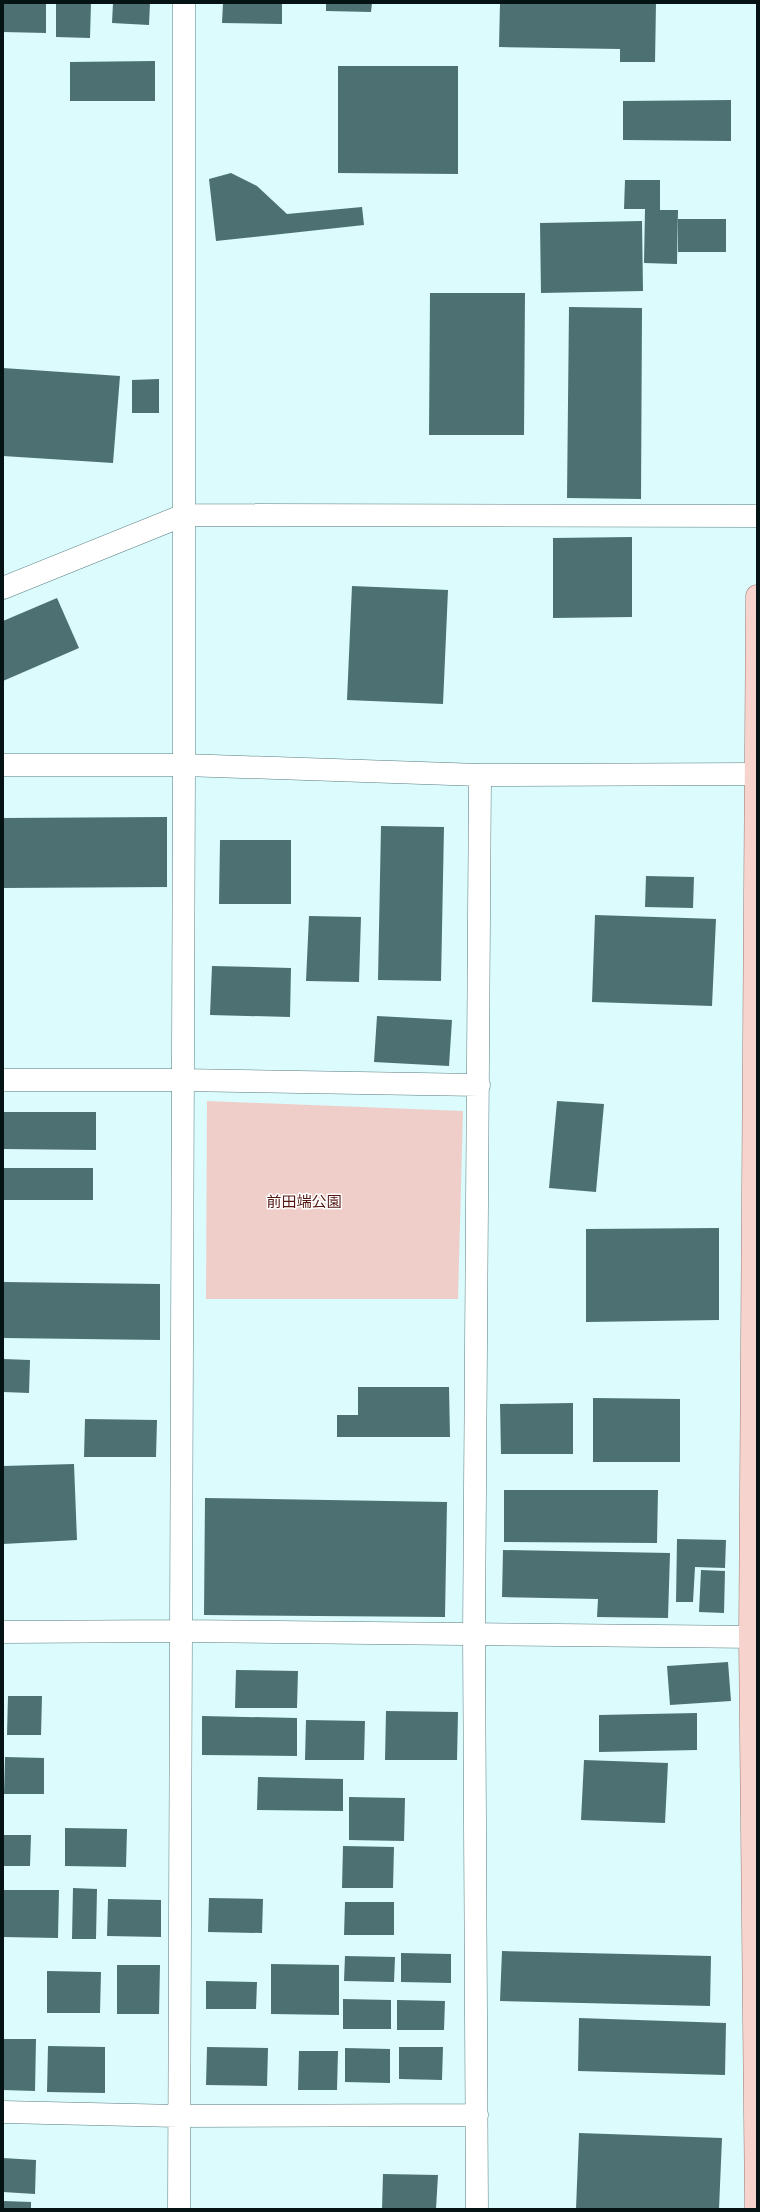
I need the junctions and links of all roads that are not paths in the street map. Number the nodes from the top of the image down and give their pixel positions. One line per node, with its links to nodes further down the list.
1 (184, 3): 2 (street)
2 (184, 515): 3 (street); 4 (street); 7 (street)
3 (757, 516)
4 (3, 588)
5 (757, 596): 8 (main road)
6 (3, 765): 7 (street)
7 (184, 765): 9 (street); 11 (street)
8 (756, 774): 9 (street); 16 (main road)
9 (480, 775): 12 (street)
10 (3, 1080): 11 (street)
11 (181, 1080): 12 (street); 13 (street)
12 (479, 1086): 15 (street)
13 (180, 1631): 14 (street); 15 (street); 19 (street)
14 (3, 1632)
15 (474, 1633): 16 (street); 18 (street)
16 (753, 1637): 22 (main road)
17 (3, 2112): 19 (street)
18 (477, 2115): 19 (street); 21 (street)
19 (178, 2116): 20 (street)
20 (179, 2209)
21 (477, 2209)
22 (756, 2209)

